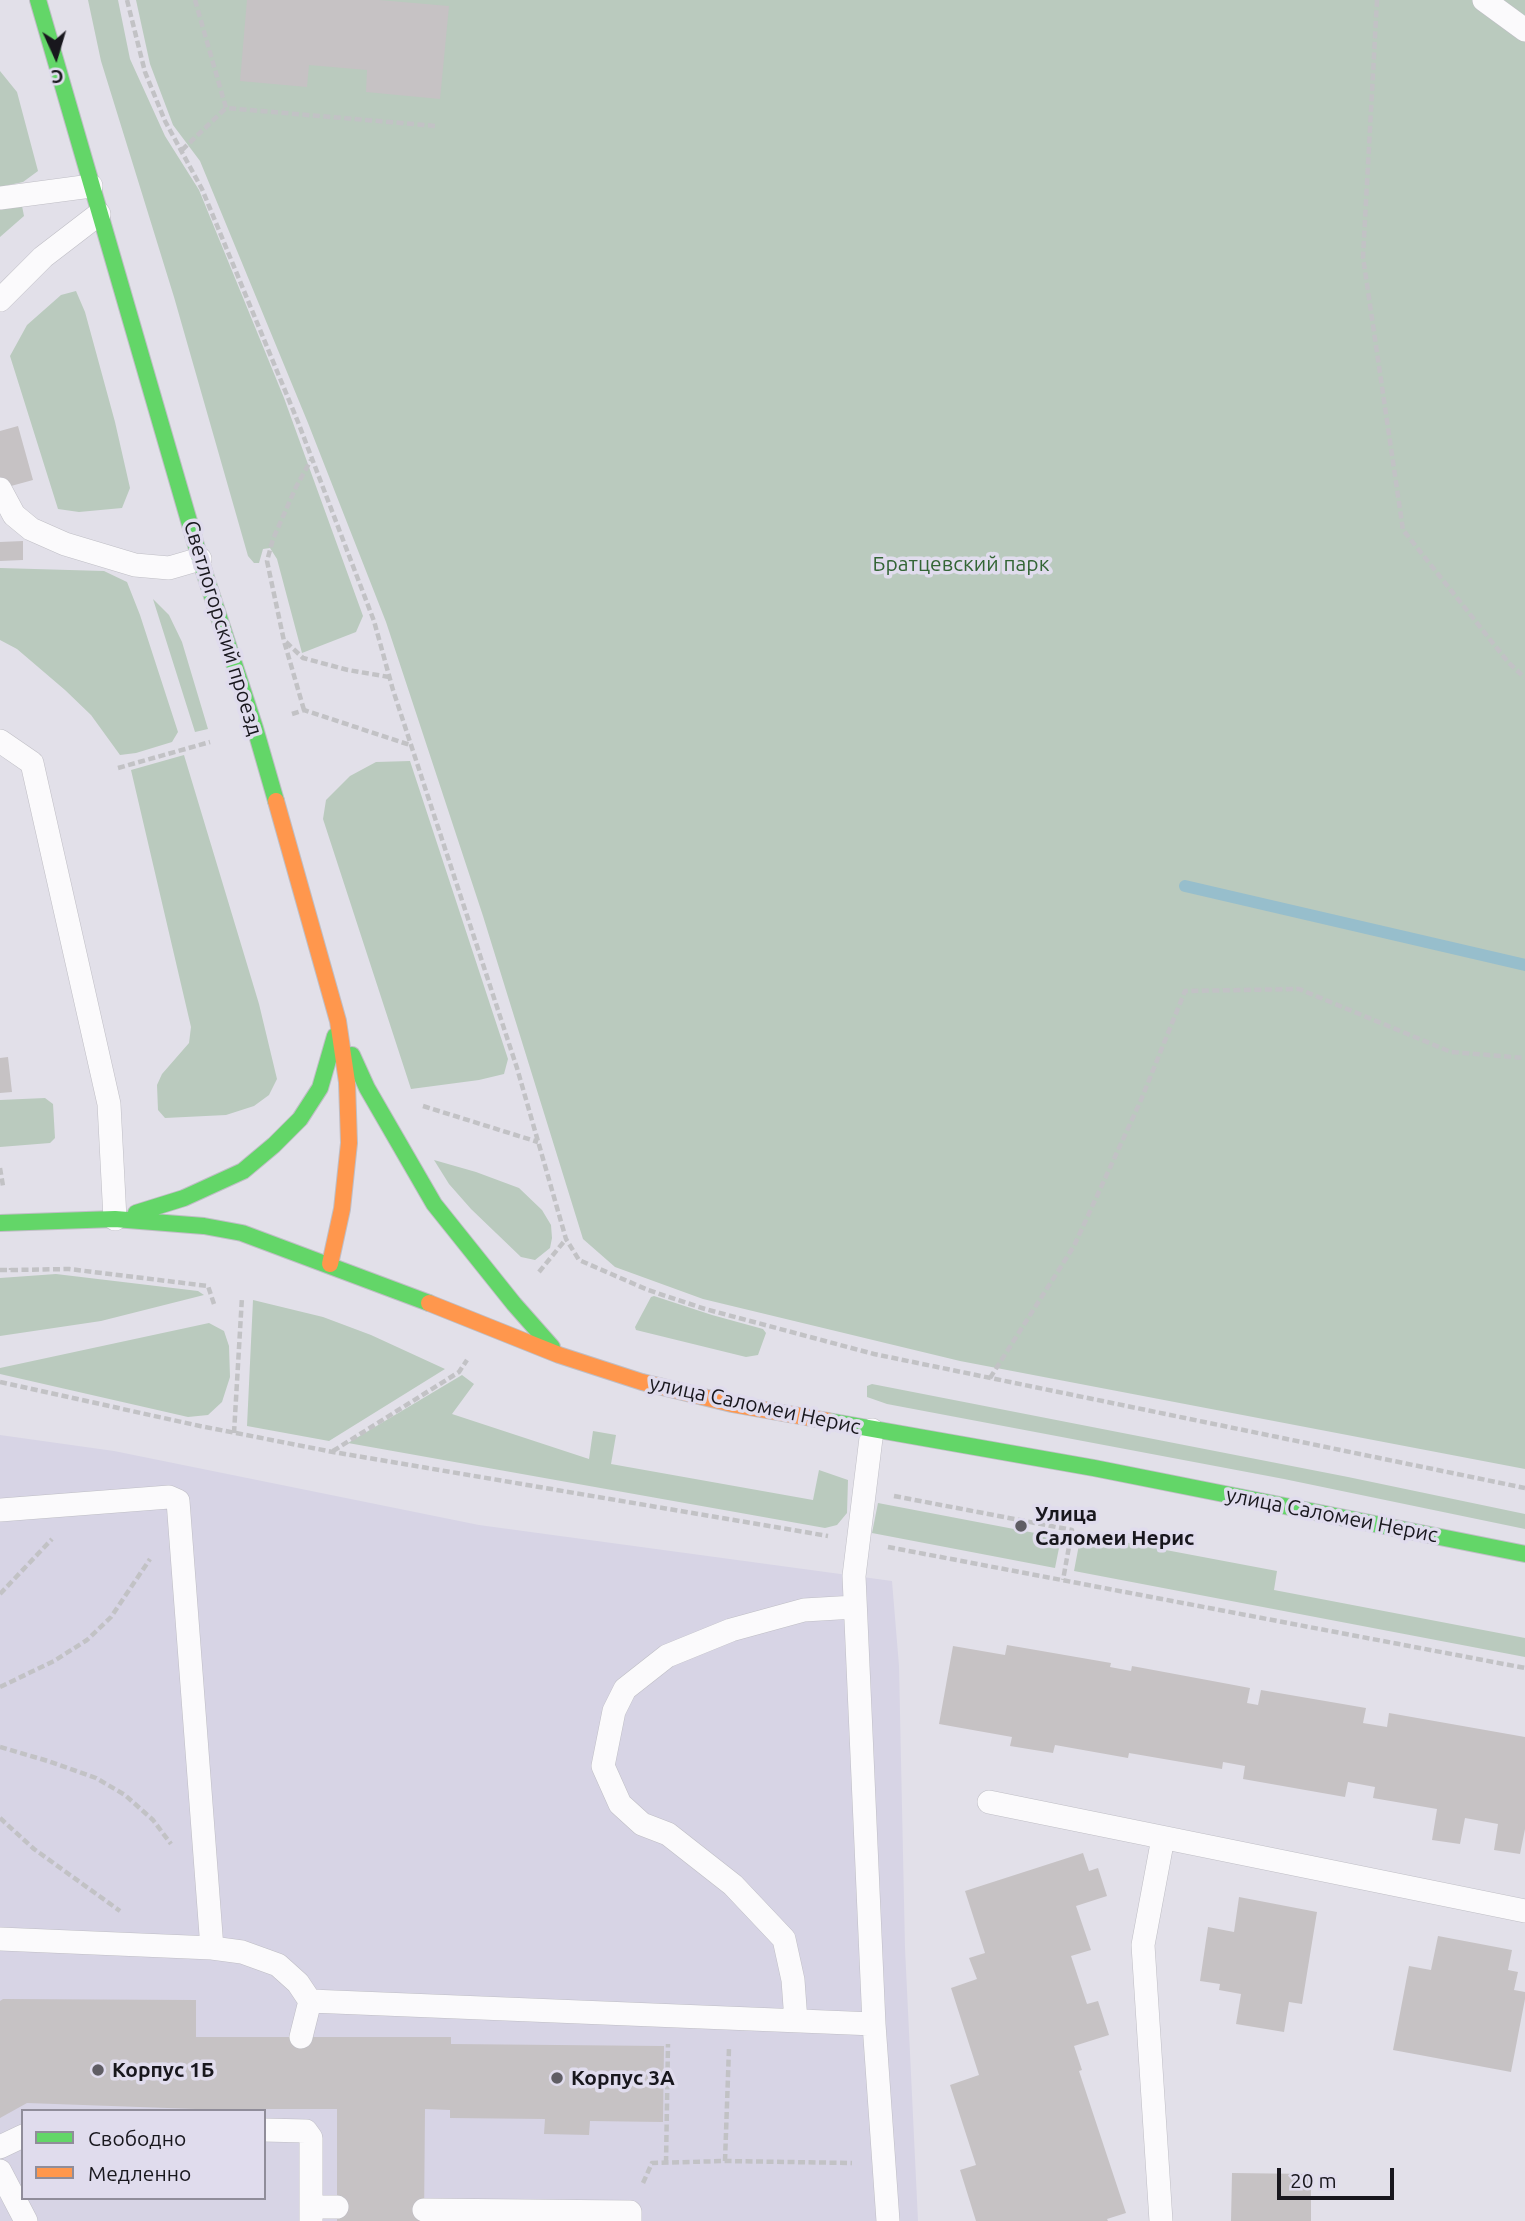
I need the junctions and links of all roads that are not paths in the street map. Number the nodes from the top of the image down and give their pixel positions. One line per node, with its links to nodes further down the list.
1 (38, 0): 4 (main road, Светлогорский проезд)
2 (1484, 0): 3 (lane)
3 (1525, 30)
4 (91, 186): 5 (lane); 6 (main road, Светлогорский проезд)
5 (0, 198)
6 (99, 214): 7 (lane); 9 (main road, Светлогорский проезд)
7 (0, 300)
8 (0, 489): 9 (lane)
9 (201, 559): 11 (main road, Светлогорский проезд)
10 (0, 741): 12 (lane)
11 (338, 1021): 12 (main road); 14 (main road, Светлогорский проезд); 15 (main road)
12 (115, 1219): 13 (main road, улица Саломеи Нерис); 14 (main road, улица Саломеи Нерис)
13 (0, 1223)
14 (330, 1264): 15 (main road, улица Саломеи Нерис)
15 (559, 1355): 16 (main road, улица Саломеи Нерис)
16 (872, 1430): 18 (main road, улица Саломеи Нерис); 19 (lane)
17 (0, 1510): 24 (lane)
18 (1525, 1554)
19 (855, 1607): 26 (lane); 27 (lane)
20 (989, 1802): 21 (lane)
21 (1163, 1838): 22 (lane); 39 (lane)
22 (1525, 1910)
23 (0, 1939): 24 (lane)
24 (212, 1948): 25 (lane)
25 (310, 2001): 26 (lane); 28 (lane)
26 (796, 2021): 27 (lane)
27 (874, 2024): 38 (lane)
28 (301, 2037)
29 (275, 2123): 35 (lane)
30 (21, 2137): 31 (lane)
31 (0, 2147)
32 (0, 2171): 37 (lane)
33 (337, 2207): 35 (lane)
34 (424, 2210): 36 (lane)
35 (311, 2214)
36 (630, 2217)
37 (26, 2221)
38 (888, 2221)
39 (1161, 2221)

